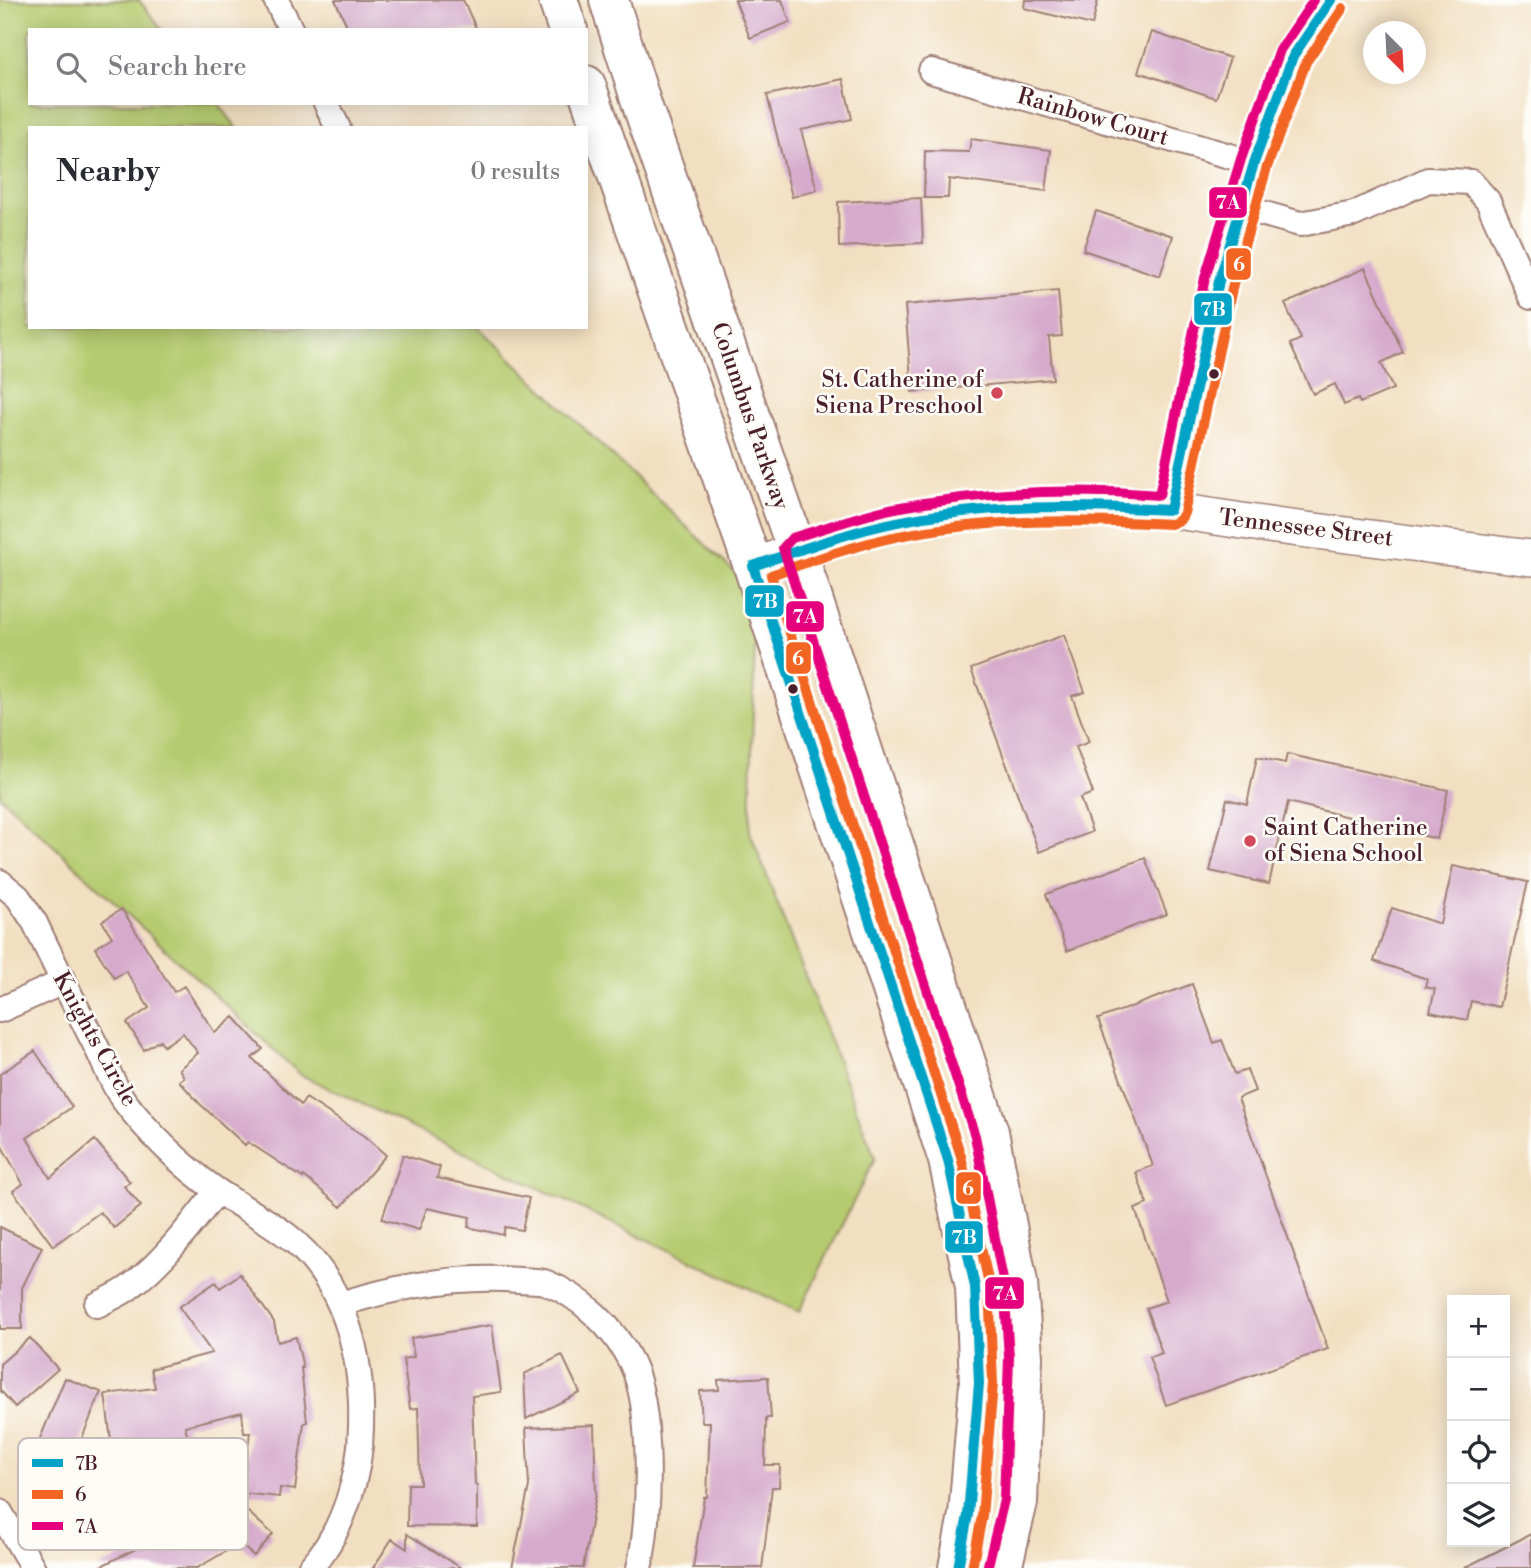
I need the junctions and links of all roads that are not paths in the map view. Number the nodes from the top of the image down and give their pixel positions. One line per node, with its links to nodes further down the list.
1 (276, 0): 5 (street)
2 (558, 0): 6 (main road)
3 (609, 0): 15 (main road, Columbus Parkway)
4 (1331, 0): 11 (street)
5 (289, 28)
6 (567, 28)
7 (931, 71): 11 (street, Rainbow Court)
8 (588, 91): 17 (main road, Columbus Parkway)
9 (328, 105): 10 (street)
10 (337, 126)
11 (1254, 163): 12 (street)
12 (1240, 207): 13 (street); 14 (street)
13 (1531, 297)
14 (1170, 510): 15 (main road, Tennessee Street); 16 (main road, Tennessee Street)
15 (797, 551): 17 (main road, Tennessee Street); 31 (main road, Columbus Parkway)
16 (1531, 558)
17 (753, 566): 30 (main road, Columbus Parkway)
18 (0, 882): 19 (street, Knights Circle)
19 (63, 982): 20 (street); 21 (street, Knights Circle)
20 (0, 1010)
21 (217, 1191): 22 (street, Knights Circle); 23 (street)
22 (341, 1304): 28 (street, Knights Circle); 29 (street)
23 (97, 1305)
24 (0, 1512): 25 (street)
25 (18, 1543)
26 (22, 1550): 27 (street)
27 (33, 1568)
28 (310, 1568)
29 (639, 1568)
30 (958, 1568)
31 (1002, 1568)

